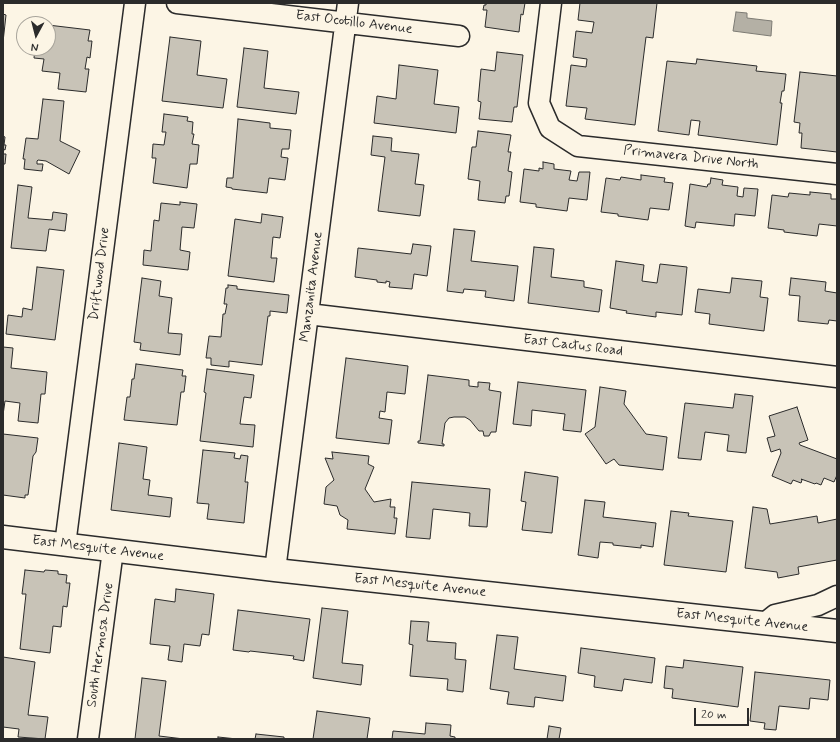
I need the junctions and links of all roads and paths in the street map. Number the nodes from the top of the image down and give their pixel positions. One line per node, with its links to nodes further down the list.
1 (135, 3): 10 (street, Driftwood Drive)
2 (177, 3): 4 (street, East Ocotillo Avenue)
3 (551, 3): 6 (street, Primavera Drive North)
4 (346, 13): 5 (street, East Ocotillo Avenue); 7 (street, Manzanita Avenue)
5 (459, 36)
6 (837, 174)
7 (308, 314): 8 (street, East Cactus Road); 12 (street, Manzanita Avenue)
8 (837, 377)
9 (3, 537): 10 (street, East Mesquite Avenue)
10 (65, 545): 11 (street, East Mesquite Avenue)
11 (113, 550): 12 (street, East Mesquite Avenue); 16 (street, South Hermosa Drive)
12 (275, 570): 14 (street, East Mesquite Avenue)
13 (837, 596): 14 (street)
14 (765, 623): 15 (street, East Mesquite Avenue)
15 (837, 631)
16 (88, 739)

